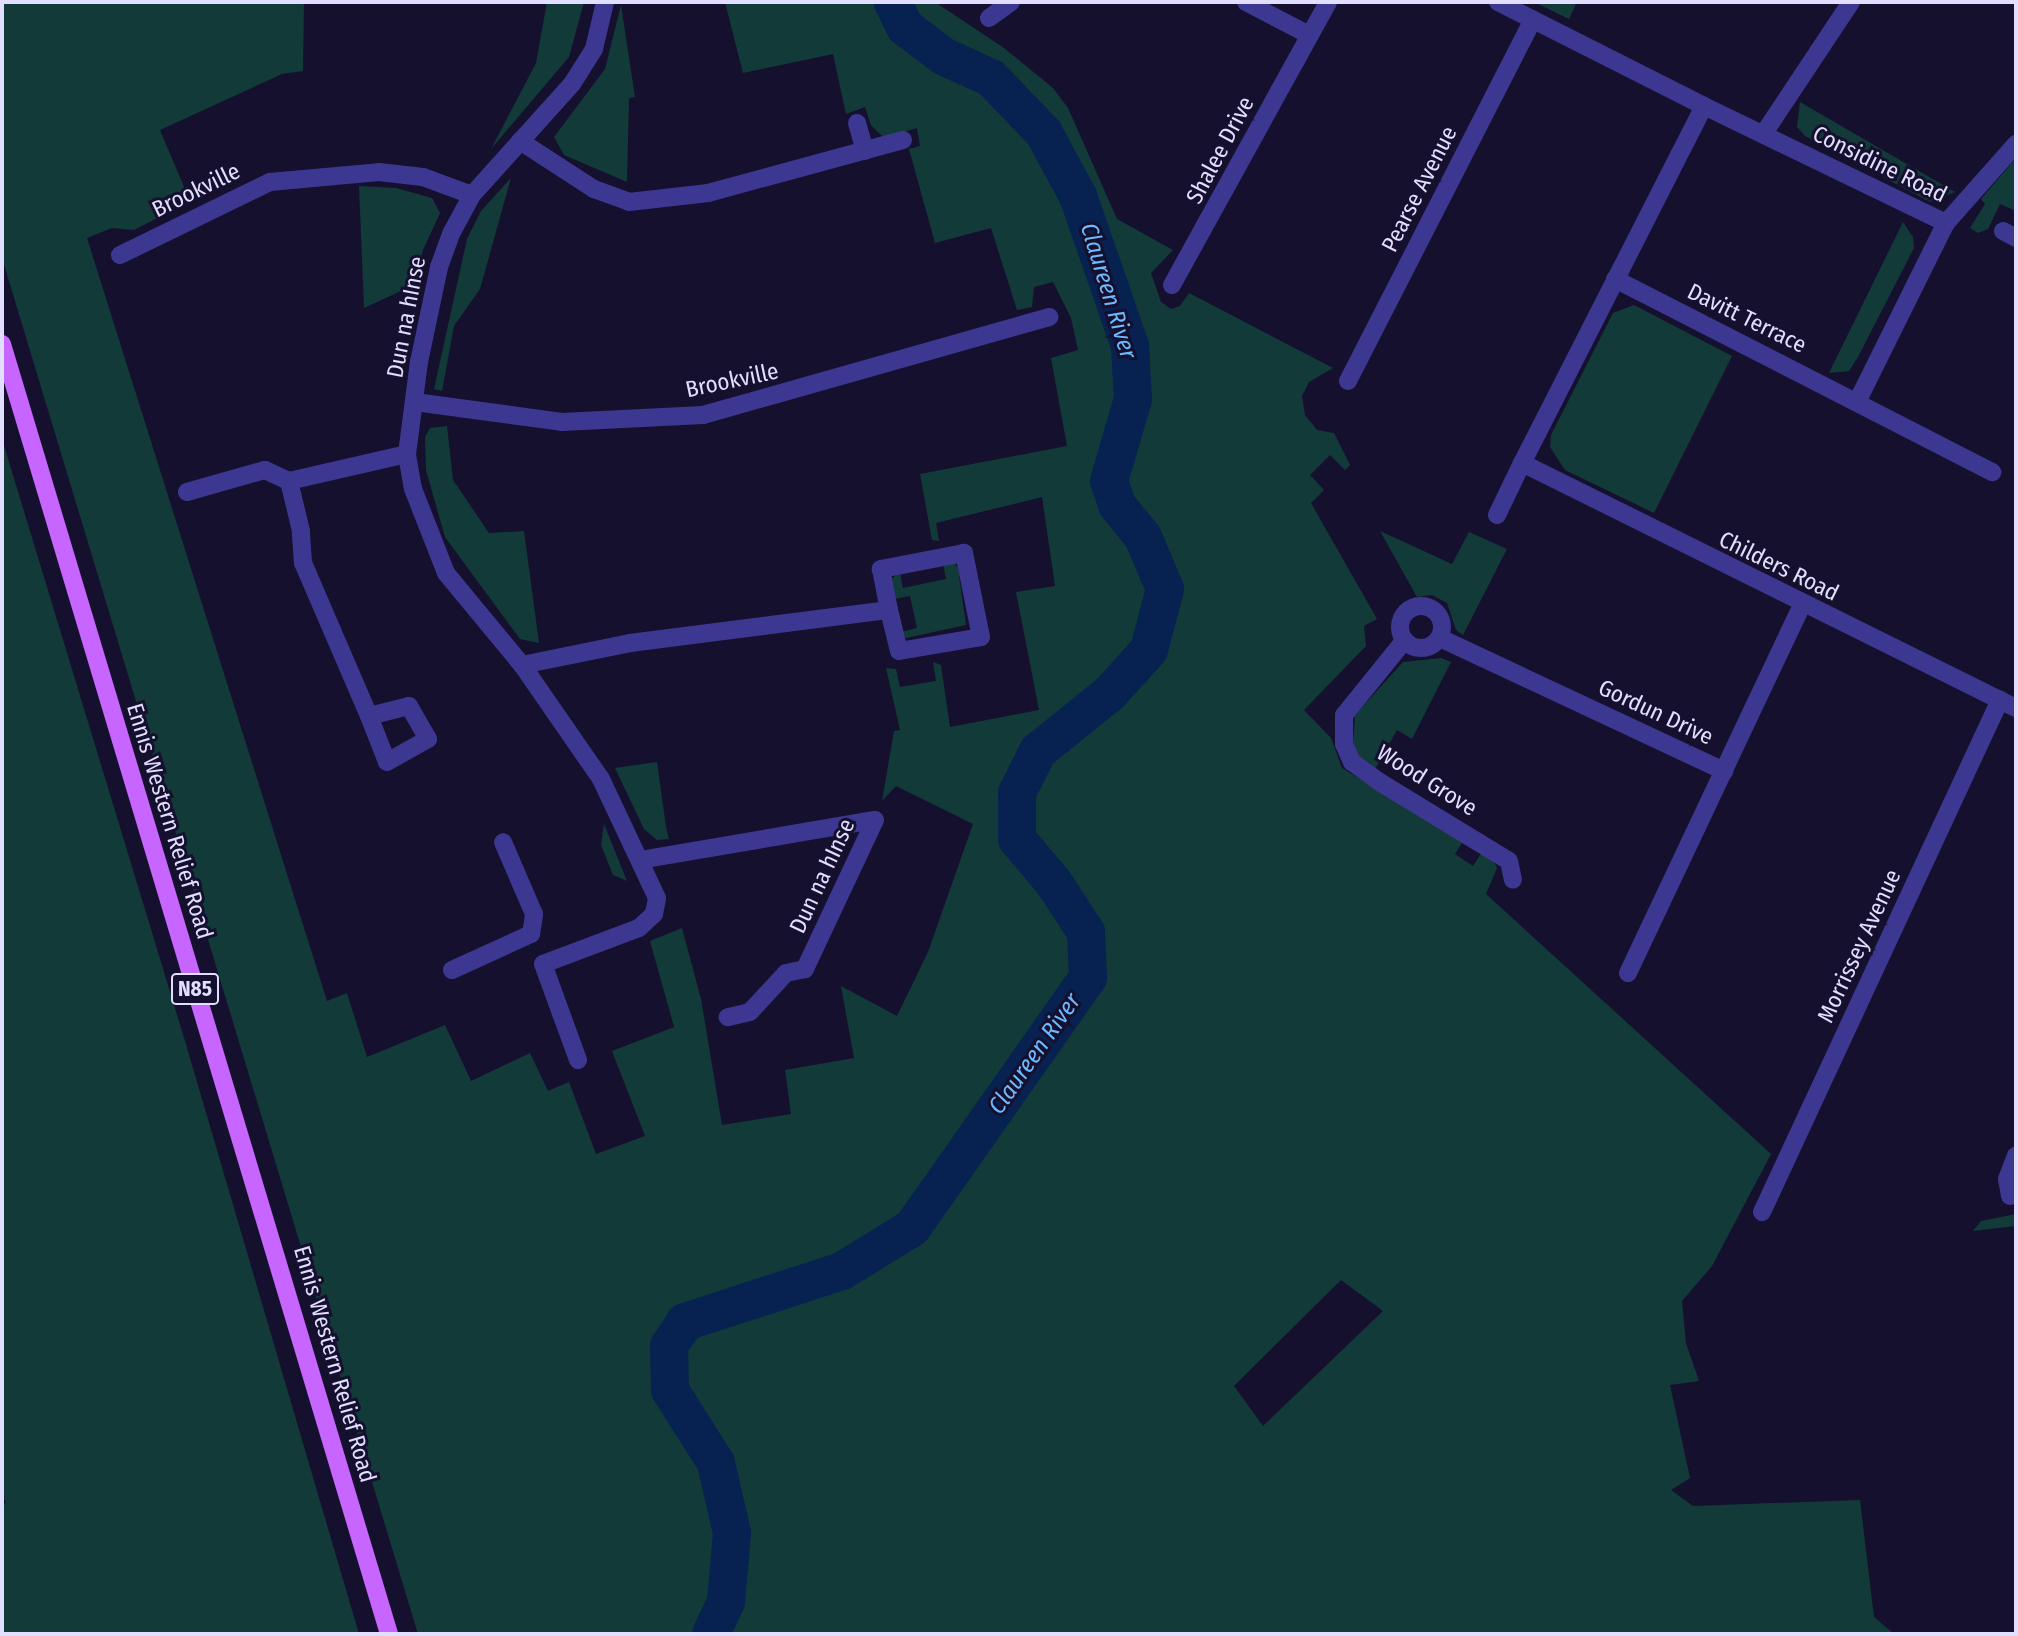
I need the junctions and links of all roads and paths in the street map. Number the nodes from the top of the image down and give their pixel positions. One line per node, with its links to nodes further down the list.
1 (605, 2): 14 (street)
2 (1011, 2): 7 (street)
3 (1246, 2): 9 (street)
4 (1328, 2): 9 (street, Shalee Drive)
5 (1498, 2): 8 (street)
6 (1851, 2): 12 (street)
7 (989, 18)
8 (1533, 20): 10 (street); 24 (street, Pearse Avenue)
9 (1309, 35): 21 (street, Shalee Drive)
10 (1704, 106): 12 (street, Considine Road); 20 (street)
11 (857, 123): 16 (street)
12 (1764, 133): 18 (street, Considine Road)
13 (903, 140): 16 (street)
14 (520, 141): 16 (street); 17 (street)
15 (2016, 144): 18 (street, Considine Road)
16 (865, 150)
17 (472, 195): 19 (street, Brookville); 26 (street, Dun na hInse)
18 (1946, 223): 25 (street)
19 (120, 255)
20 (1615, 279): 25 (street, Davitt Terrace); 28 (street)
21 (1172, 285)
22 (1049, 317): 26 (street, Brookville)
23 (2, 344): 54 (main road, Ennis Western Relief Road / N85)
24 (1348, 381)
25 (1858, 400): 29 (street, Davitt Terrace)
26 (415, 402): 27 (street, Dun na hInse)
27 (407, 454): 30 (street); 37 (street, Dun na hInse)
28 (1521, 463): 32 (street); 33 (street, Childers Road)
29 (1992, 472)
30 (289, 481): 31 (street); 40 (street)
31 (187, 492)
32 (1497, 515)
33 (1802, 606): 38 (street, Childers Road); 41 (street, Gordun Drive)
34 (889, 610): 34 (street); 37 (street)
35 (1440, 638): 36 (street); 36 (street); 41 (street, Gordun Drive)
36 (1404, 640): 44 (street, Wood Grove)
37 (522, 665): 43 (street, Dun na hInse)
38 (2000, 700): 39 (street, Childers Road); 53 (street, Morrissey Avenue)
39 (2016, 708)
40 (369, 716)
41 (1724, 771): 48 (street)
42 (503, 842): 45 (street)
43 (640, 860): 46 (street, Dun na hInse); 49 (street, Dun na hInse)
44 (1513, 880)
45 (531, 934): 46 (street); 47 (street)
46 (543, 964): 50 (street)
47 (452, 970)
48 (1628, 972)
49 (728, 1017)
50 (578, 1060)
51 (2016, 1156): 52 (street)
52 (2010, 1196)
53 (1762, 1212)
54 (389, 1634)

